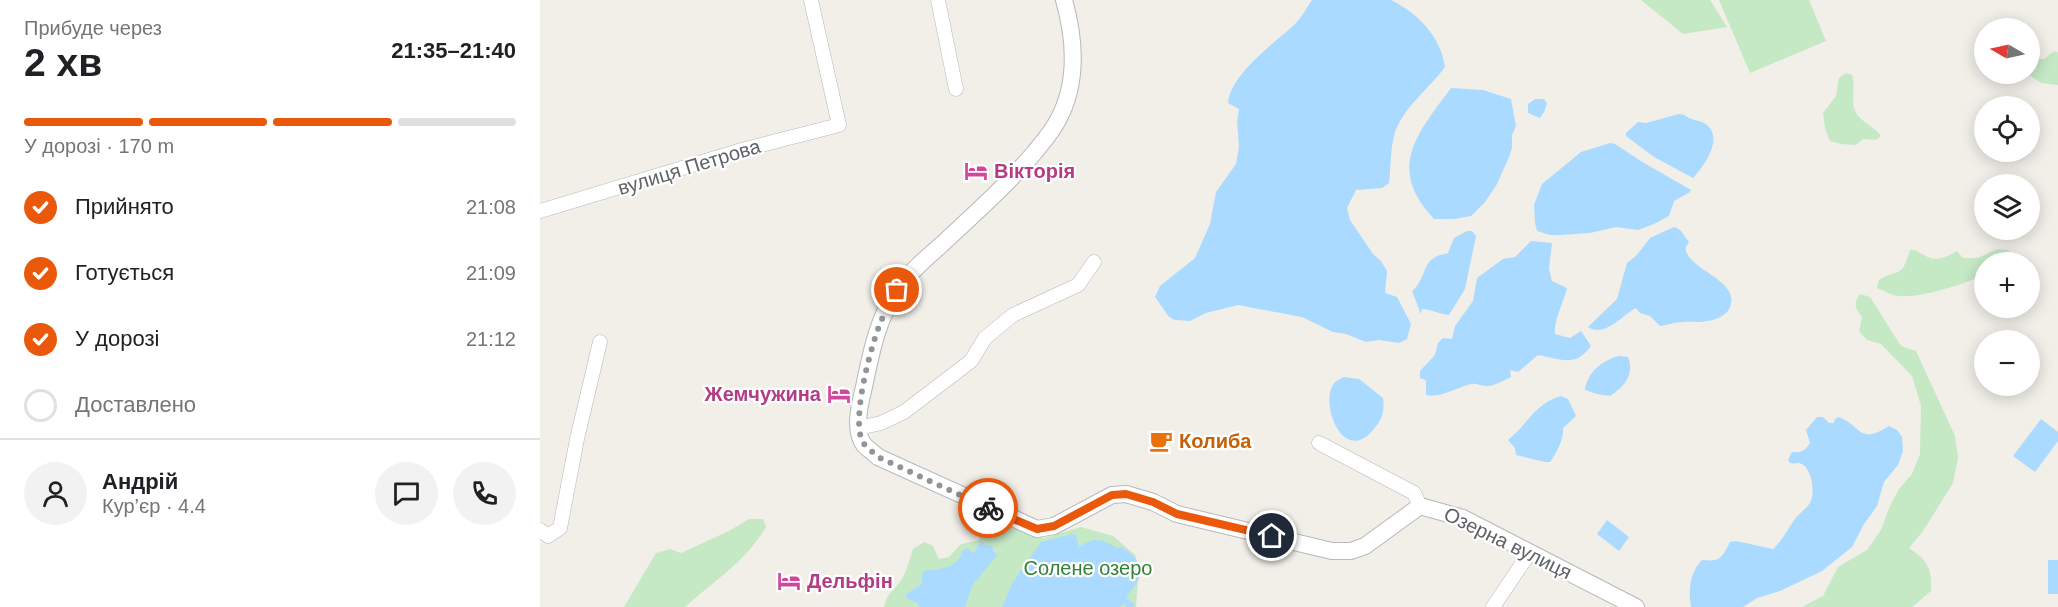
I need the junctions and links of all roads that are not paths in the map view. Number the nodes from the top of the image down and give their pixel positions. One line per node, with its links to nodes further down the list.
1 (812, 0): 5 (street, вулиця Петрова)
2 (938, 0): 4 (street)
3 (1064, 0): 8 (street)
4 (956, 89)
5 (540, 211)
6 (1094, 262): 8 (street)
7 (600, 342): 11 (street)
8 (859, 428): 10 (street, Озерна вулиця)
9 (1319, 442): 10 (street)
10 (1420, 506): 12 (street, Озерна вулиця)
11 (540, 530)
12 (1530, 552): 13 (street); 14 (street, Озерна вулиця)
13 (1493, 607)
14 (1636, 607)

